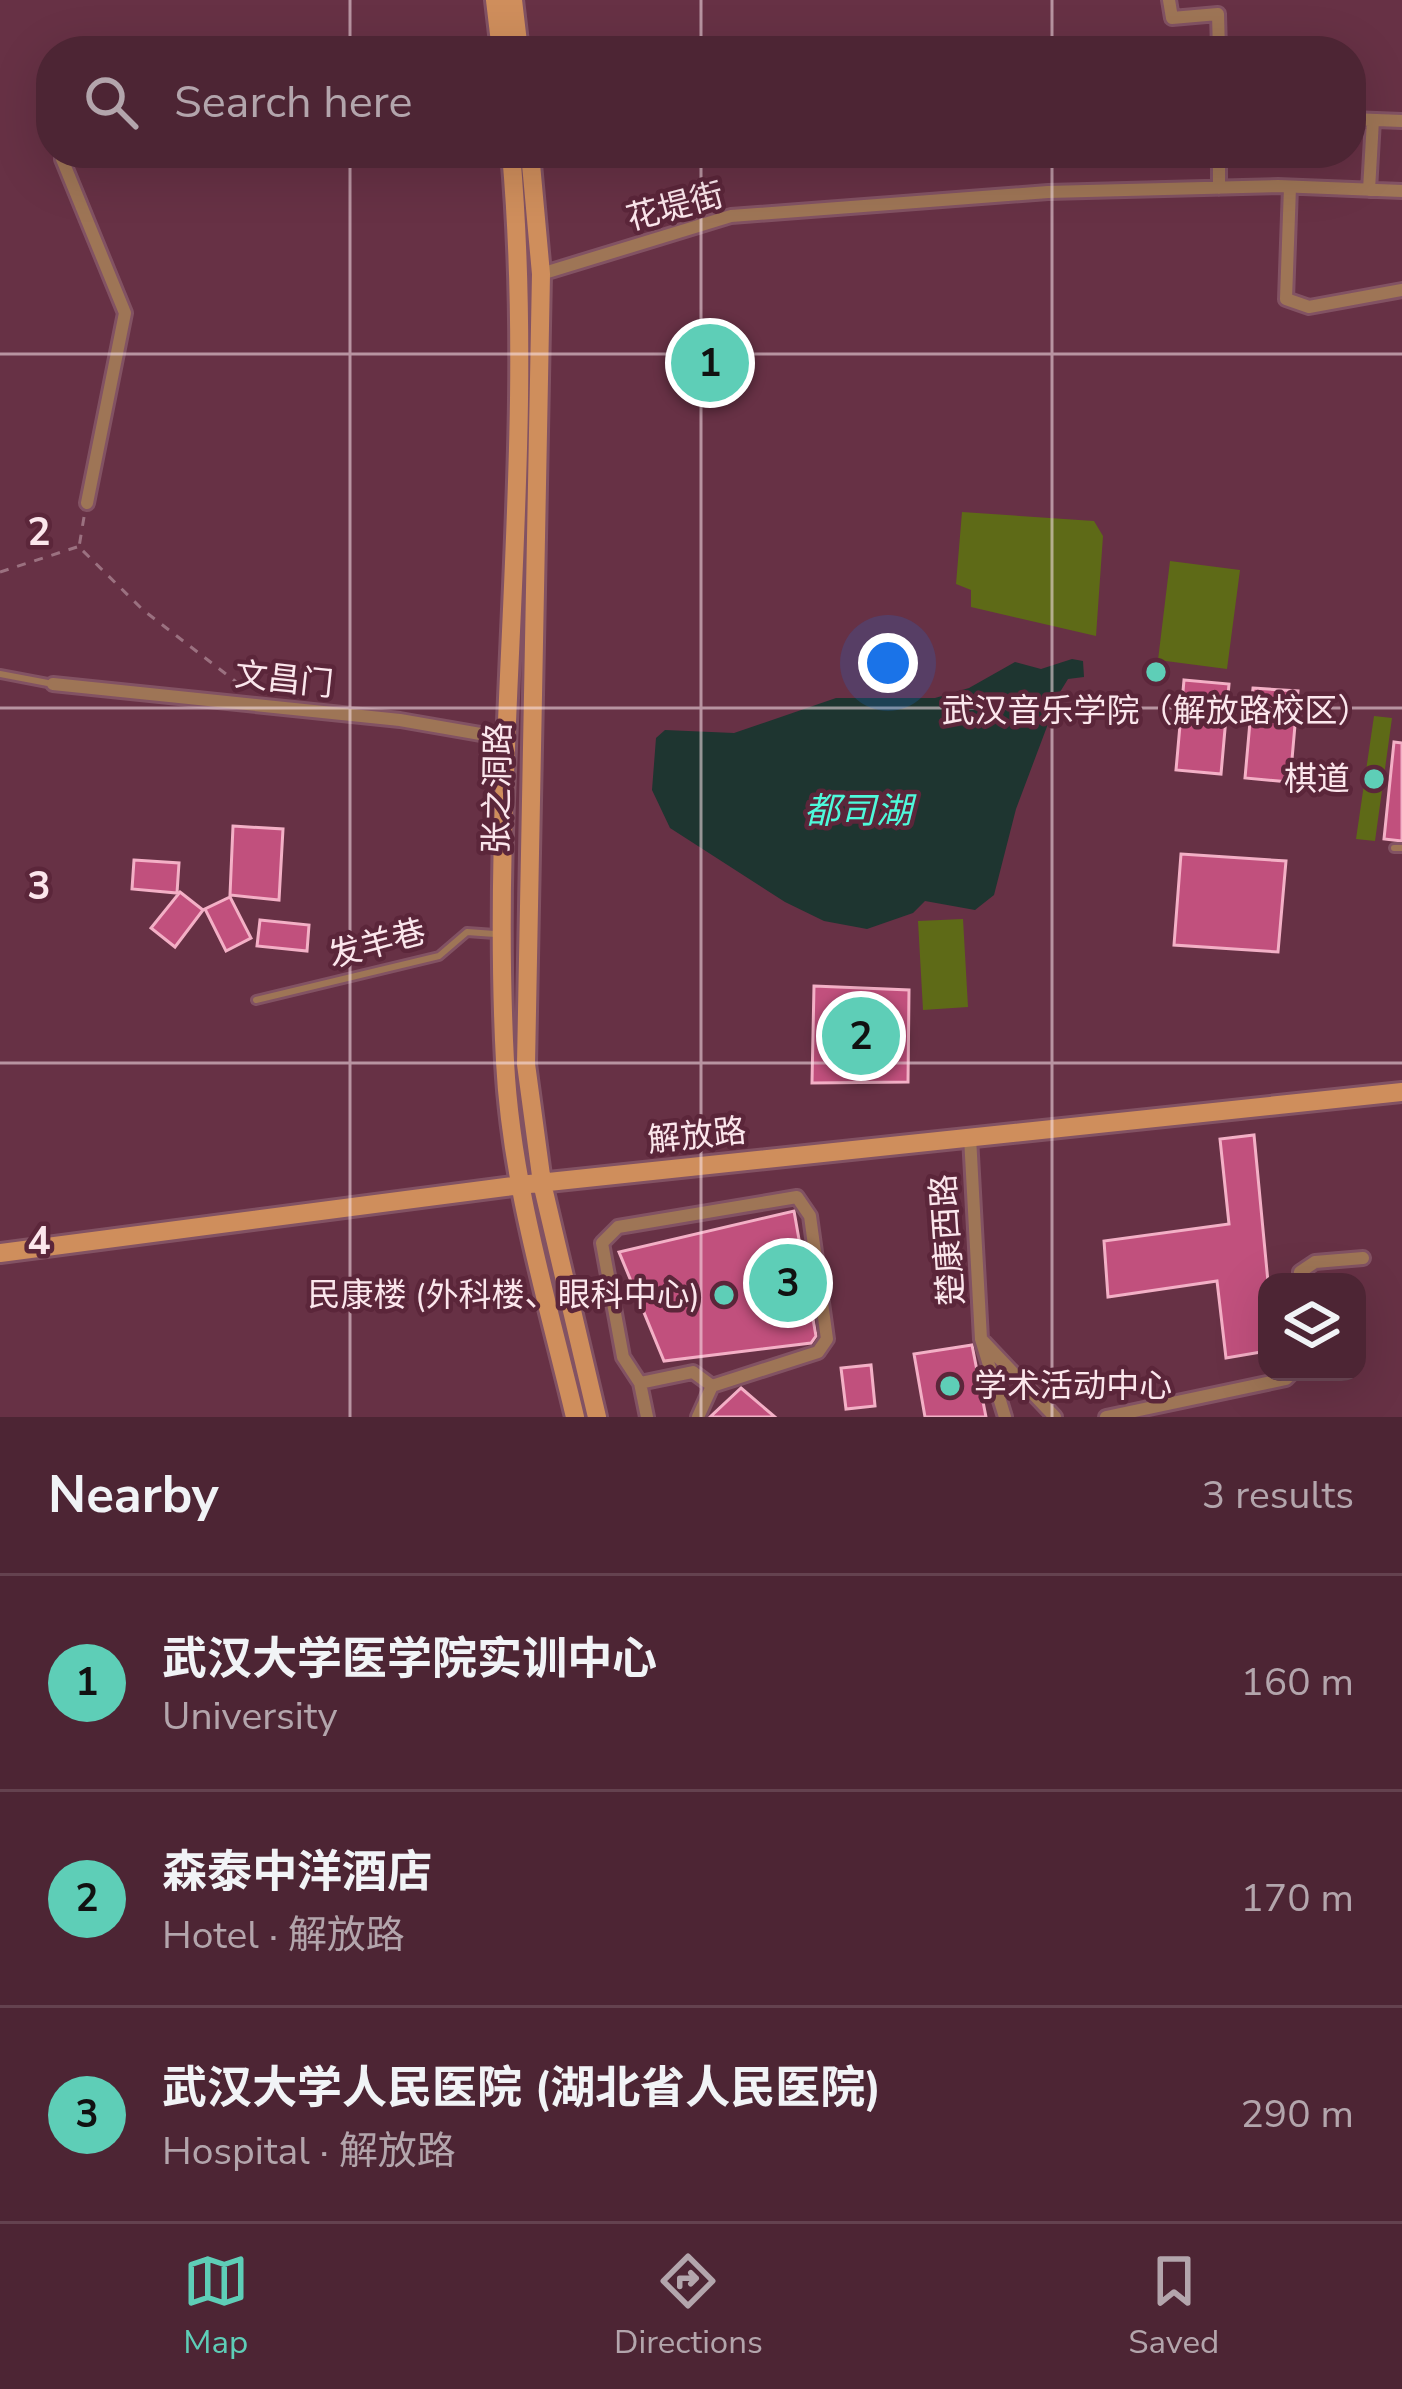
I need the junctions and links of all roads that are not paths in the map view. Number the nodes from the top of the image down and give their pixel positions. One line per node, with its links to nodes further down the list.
1 (494, 0): 4 (main road)
2 (512, 0): 5 (main road)
3 (1169, 0): 6 (street)
4 (499, 36)
5 (517, 36)
6 (1219, 36)
7 (1366, 120): 8 (street)
8 (1373, 120): 9 (street); 16 (street)
9 (1402, 121)
10 (66, 168): 20 (street)
11 (512, 168): 23 (main road, 张之洞路)
12 (531, 168): 18 (main road, 张之洞路)
13 (1219, 168): 15 (street)
14 (1290, 187): 15 (street, 花堤街); 16 (street, 花堤街); 19 (street)
15 (1219, 188): 18 (street, 花堤街)
16 (1369, 190): 17 (street, 花堤街)
17 (1402, 191)
18 (541, 274): 28 (main road, 张之洞路)
19 (1402, 290)
20 (87, 503)
21 (0, 674): 22 (lane)
22 (53, 684): 23 (street, 文昌门)
23 (509, 739): 24 (main road, 张之洞路)
24 (502, 940): 25 (lane, 发羊巷); 29 (main road, 张之洞路)
25 (256, 1000)
26 (1402, 1092): 27 (main road, 解放路)
27 (970, 1137): 28 (main road, 解放路); 33 (street, 楚康西路)
28 (542, 1183): 29 (main road, 解放路); 38 (main road, 张之洞路)
29 (520, 1185): 30 (main road, 解放路); 37 (main road, 张之洞路)
30 (0, 1253)
31 (1363, 1258): 32 (street)
32 (1300, 1273)
33 (981, 1339): 41 (street, 楚康西路); 42 (street)
34 (1277, 1381): 43 (street)
35 (640, 1383): 36 (street); 36 (street); 39 (street)
36 (712, 1386): 40 (street)
37 (575, 1417)
38 (597, 1417)
39 (647, 1417)
40 (698, 1417)
41 (1005, 1417)
42 (1055, 1417)
43 (1106, 1417)

